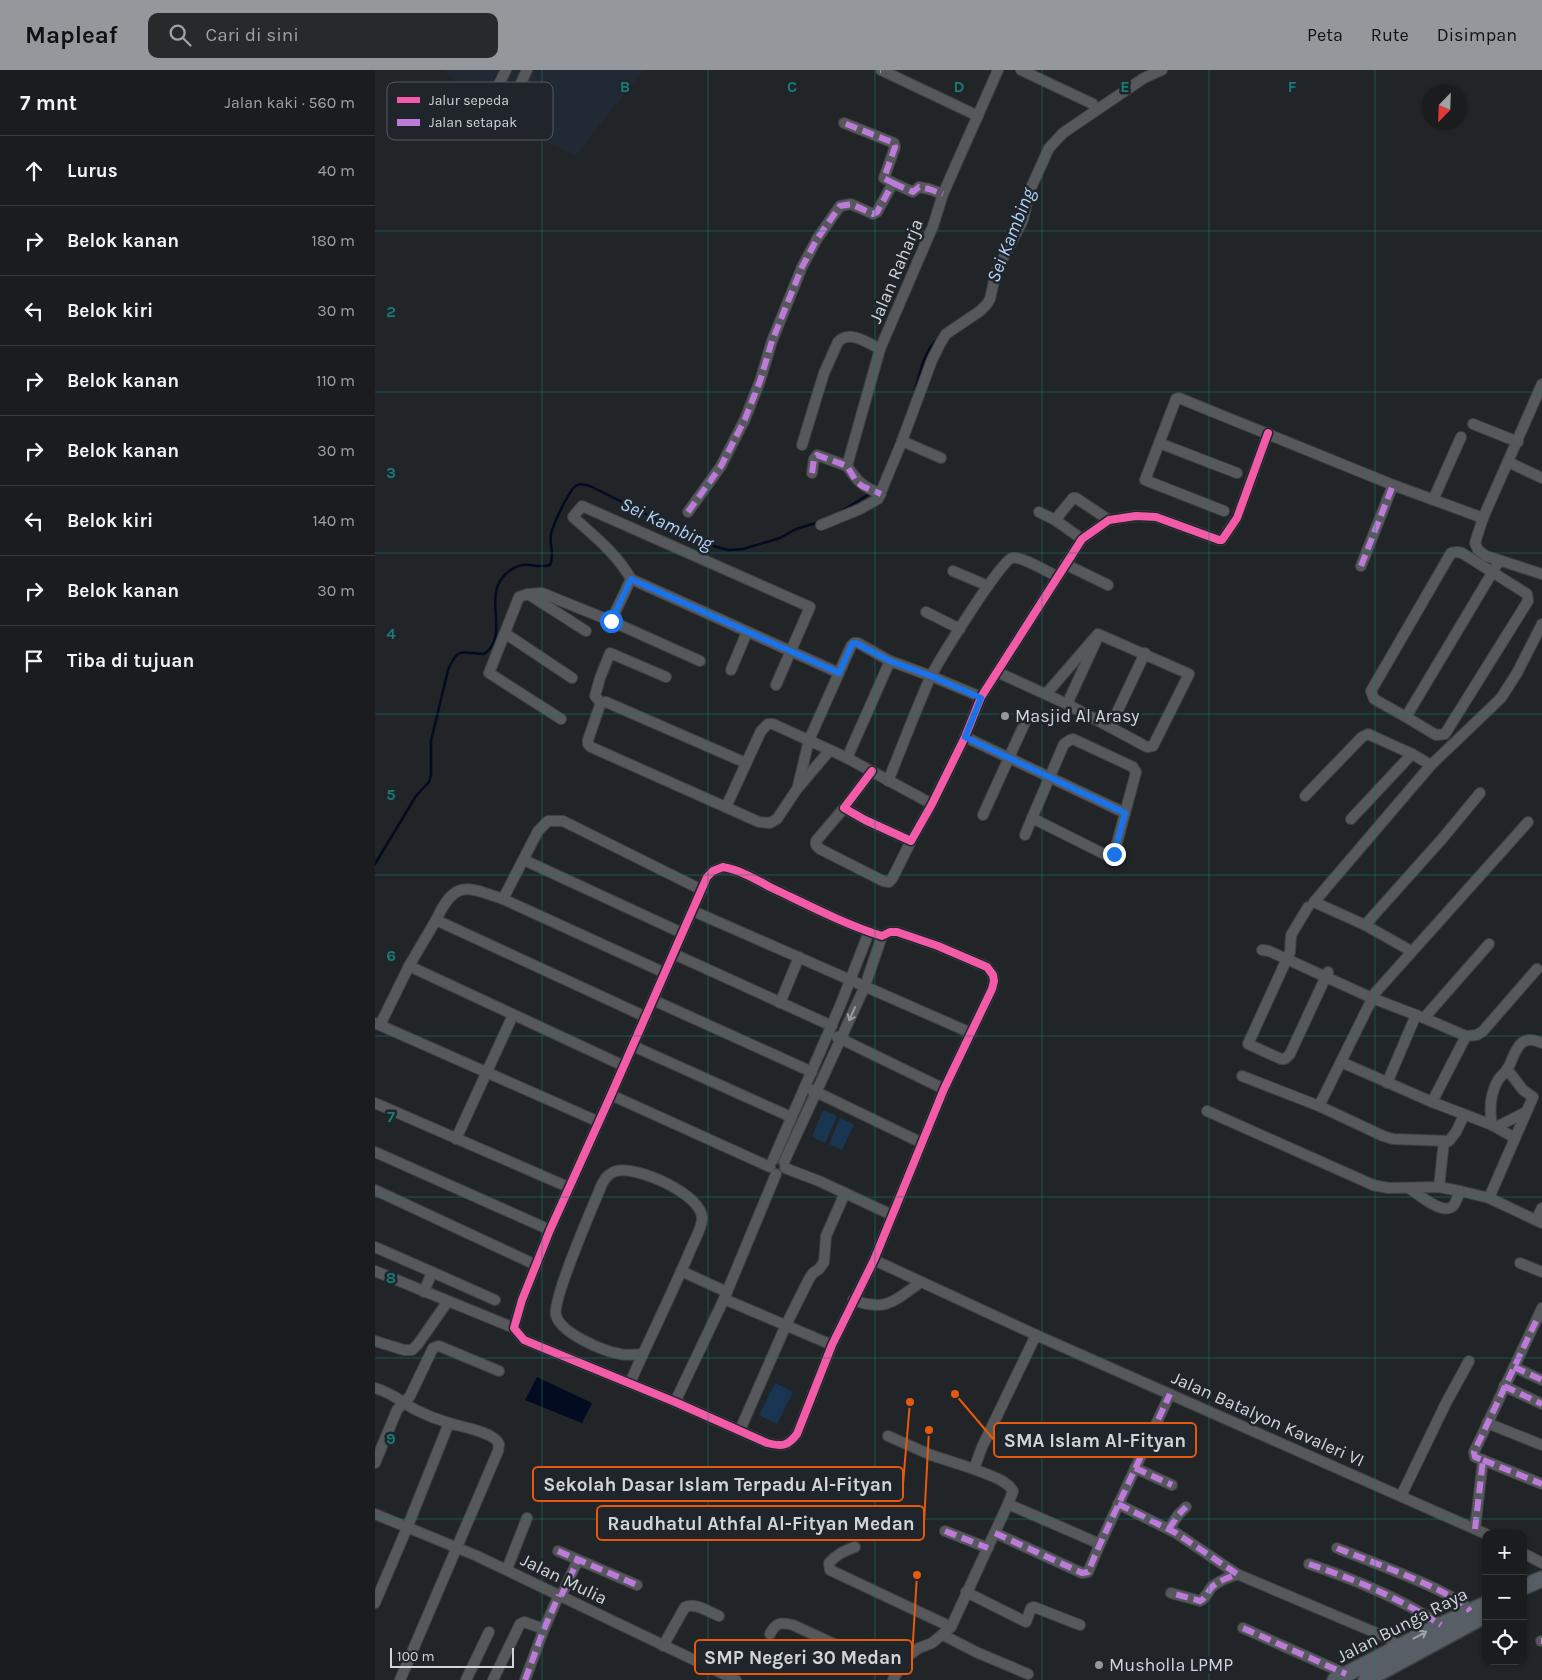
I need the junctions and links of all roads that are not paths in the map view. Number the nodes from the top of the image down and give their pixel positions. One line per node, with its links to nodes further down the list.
1 (506, 70): 7 (street)
2 (527, 70): 8 (street)
3 (881, 70): 10 (street)
4 (998, 70): 10 (street, Jalan Raharja)
5 (1021, 70): 9 (street)
6 (1162, 70): 19 (street)
7 (500, 82)
8 (522, 82)
9 (1093, 104)
10 (979, 116): 13 (street, Jalan Raharja)
11 (844, 123): 12 (street)
12 (893, 183): 13 (street); 33 (street)
13 (943, 194): 14 (street, Jalan Raharja)
14 (880, 349): 22 (street); 25 (street, Jalan Raharja)
15 (1542, 384): 20 (street)
16 (1473, 424): 20 (street)
17 (1268, 434): 21 (street); 29 (street); 37 (street)
18 (1461, 437): 31 (street)
19 (902, 441): 23 (street); 30 (street)
20 (1517, 442): 24 (street)
21 (1159, 443): 27 (street); 32 (street)
22 (802, 445)
23 (941, 458)
24 (1508, 462): 28 (street); 35 (street)
25 (847, 466): 26 (street); 30 (street)
26 (812, 473)
27 (1237, 473)
28 (1542, 478)
29 (1393, 485): 31 (street); 42 (street)
30 (879, 494): 38 (street)
31 (1433, 500): 35 (street)
32 (1224, 511)
33 (688, 512)
34 (1039, 512): 36 (street)
35 (1483, 518): 40 (street)
36 (1055, 520): 37 (street); 39 (street)
37 (1109, 520): 39 (street)
38 (821, 525)
39 (1082, 539): 41 (street)
40 (1499, 561): 44 (street); 45 (street)
41 (1065, 564): 46 (street); 48 (street)
42 (1361, 566)
43 (953, 571): 49 (street)
44 (1492, 573): 74 (street); 74 (street); 74 (street)
45 (1542, 574)
46 (1057, 576): 49 (street); 64 (street)
47 (631, 579): 52 (street); 56 (street); 59 (street)
48 (1108, 585)
49 (988, 586): 54 (street)
50 (528, 594): 52 (street); 55 (street); 57 (street)
51 (926, 612): 54 (street)
52 (611, 621): 61 (street)
53 (1542, 624): 85 (street)
54 (960, 630): 66 (street)
55 (586, 631)
56 (747, 632): 59 (street); 63 (street)
57 (506, 634): 68 (street); 76 (street)
58 (1100, 634): 60 (street); 70 (street); 73 (street)
59 (791, 651): 65 (street); 69 (street)
60 (1145, 653): 77 (street); 77 (street)
61 (700, 661)
62 (890, 661): 65 (street); 66 (street); 82 (street)
63 (731, 670)
64 (997, 672): 70 (street); 71 (street)
65 (839, 673): 79 (street)
66 (931, 676): 71 (street); 88 (street)
67 (666, 677): 72 (street)
68 (572, 678)
69 (776, 685)
70 (1046, 694): 73 (street)
71 (981, 698): 78 (street)
72 (601, 703): 84 (street); 93 (street)
73 (1067, 704): 77 (street)
74 (1407, 717)
75 (1027, 718): 83 (street)
76 (561, 719)
77 (1110, 727)
78 (965, 737): 83 (street); 92 (street)
79 (809, 740): 80 (street); 84 (street); 89 (street)
80 (830, 750): 82 (street); 89 (street)
81 (1412, 754): 85 (street); 91 (street); 98 (street)
82 (847, 758): 86 (street)
83 (1008, 758): 87 (street); 96 (street)
84 (746, 763): 93 (street)
85 (1431, 765): 108 (street)
86 (872, 770): 88 (street); 94 (street)
87 (1051, 776): 95 (street); 95 (street); 97 (street)
88 (888, 781): 92 (street)
89 (797, 789): 93 (street)
90 (1481, 793): 108 (street)
91 (1305, 796)
92 (932, 804): 101 (street)
93 (726, 808)
94 (844, 808): 101 (street); 101 (street)
95 (1125, 813): 97 (street)
96 (983, 815)
97 (1032, 818): 100 (street)
98 (1351, 819)
99 (1528, 822): 114 (street)
100 (1025, 835)
101 (911, 841)
102 (524, 860): 103 (street); 104 (street); 110 (street)
103 (702, 890): 106 (street); 109 (street)
104 (503, 899): 107 (street); 120 (street)
105 (1309, 907): 116 (street)
106 (693, 911): 110 (street); 117 (street)
107 (436, 920): 118 (street); 128 (street)
108 (1365, 925): 114 (street)
109 (869, 932): 111 (street); 122 (street)
110 (683, 934): 115 (street)
111 (882, 936): 123 (street); 132 (street)
112 (1489, 944): 129 (street)
113 (1262, 950): 116 (street)
114 (1411, 951): 124 (street)
115 (674, 954): 120 (street); 126 (street)
116 (1289, 956): 121 (street); 121 (street)
117 (799, 957): 122 (street); 126 (street)
118 (409, 966): 127 (street); 130 (street)
119 (1537, 969): 133 (street)
120 (665, 973): 125 (street)
121 (1328, 974): 124 (street)
122 (851, 980): 123 (street); 131 (street)
123 (865, 986): 132 (street); 134 (street, one-way to 134)
124 (1373, 996): 129 (street); 137 (street)
125 (653, 1000): 128 (street); 141 (street)
126 (780, 1003): 131 (street)
127 (513, 1015): 138 (street); 140 (street)
128 (646, 1017): 136 (street)
129 (1420, 1017): 133 (street); 143 (street)
130 (377, 1024): 140 (street)
131 (830, 1029): 134 (street); 141 (street)
132 (971, 1033): 145 (street)
133 (1466, 1036): 149 (street)
134 (841, 1038): 145 (street); 146 (street)
135 (1542, 1043): 139 (street)
136 (633, 1046): 138 (street); 155 (street)
137 (1341, 1062): 143 (street); 151 (street)
138 (624, 1066): 147 (street)
139 (1507, 1070): 148 (street); 157 (street)
140 (487, 1072): 156 (street); 159 (street)
141 (812, 1072): 144 (street)
142 (1242, 1076): 151 (street)
143 (1387, 1083): 149 (street)
144 (805, 1087): 146 (street); 155 (street)
145 (944, 1089): 161 (street)
146 (817, 1092): 161 (street); 163 (street)
147 (611, 1095): 156 (street); 163 (street)
148 (1537, 1099): 153 (street)
149 (1432, 1102): 154 (street)
150 (375, 1103): 159 (street)
151 (1319, 1106): 160 (street)
152 (1207, 1111): 166 (street)
153 (1526, 1112): 157 (street); 158 (street)
154 (1464, 1115): 157 (street); 160 (street)
155 (791, 1117): 163 (street)
156 (599, 1122): 165 (street)
157 (1494, 1126): 158 (street)
158 (1515, 1138): 170 (street)
159 (456, 1139): 165 (street)
160 (1444, 1141): 164 (street)
161 (922, 1143): 172 (street)
162 (375, 1152): 174 (street)
163 (778, 1166): 169 (street); 185 (street)
164 (1439, 1187): 166 (street); 168 (street)
165 (568, 1188): 174 (street)
166 (1409, 1188): 168 (street)
167 (375, 1190): 178 (street)
168 (1460, 1191): 170 (street)
169 (845, 1192): 172 (street); 191 (street)
170 (1489, 1198): 173 (street)
171 (1542, 1208): 173 (street)
172 (892, 1215): 176 (street)
173 (1539, 1222)
174 (549, 1230): 178 (street)
175 (375, 1246): 181 (street)
176 (874, 1260): 183 (street, Jalan Batalyon Kavaleri VI); 187 (street)
177 (1520, 1263): 182 (street)
178 (536, 1264): 192 (street)
179 (375, 1271): 184 (street)
180 (681, 1271): 185 (street); 196 (street); 196 (street)
181 (432, 1272): 184 (street); 186 (street)
182 (1542, 1272)
183 (921, 1282): 187 (street); 193 (street, Jalan Batalyon Kavaleri VI)
184 (424, 1292): 188 (street)
185 (726, 1296): 191 (street); 206 (street)
186 (495, 1300)
187 (853, 1300): 195 (street)
188 (448, 1301): 192 (street); 194 (street)
189 (1542, 1308): 190 (street)
190 (1539, 1320): 198 (street)
191 (786, 1325): 195 (street); 210 (street)
192 (514, 1328): 201 (street)
193 (1036, 1334): 204 (street, Jalan Batalyon Kavaleri VI); 215 (street)
194 (375, 1341)
195 (832, 1345): 210 (street)
196 (643, 1354): 201 (street)
197 (1469, 1361): 219 (street)
198 (1513, 1367): 200 (street); 202 (street)
199 (499, 1371): 205 (street)
200 (1542, 1380)
201 (630, 1384): 206 (street)
202 (1504, 1386): 207 (street); 209 (street)
203 (375, 1388): 205 (street)
204 (1170, 1394): 216 (street); 219 (street, Jalan Batalyon Kavaleri VI)
205 (405, 1402): 208 (street); 214 (street)
206 (675, 1402): 210 (street)
207 (1542, 1404)
208 (449, 1423): 225 (street); 233 (street)
209 (1487, 1423): 212 (street); 213 (street)
210 (740, 1430)
211 (888, 1436): 215 (street)
212 (1542, 1445)
213 (1483, 1460): 217 (street); 226 (street)
214 (375, 1463)
215 (973, 1468): 220 (street)
216 (1135, 1468): 218 (street); 221 (street)
217 (1542, 1484)
218 (1172, 1485)
219 (1401, 1496): 226 (street, Jalan Batalyon Kavaleri VI)
220 (1008, 1504): 230 (street); 231 (street)
221 (1118, 1504): 227 (street); 231 (street)
222 (1186, 1507): 227 (street)
223 (375, 1514): 225 (street, Jalan Mulia)
224 (527, 1518): 241 (street)
225 (407, 1528): 233 (street, Jalan Mulia); 251 (street)
226 (1475, 1528): 229 (street, Jalan Batalyon Kavaleri VI)
227 (1169, 1530): 242 (street)
228 (945, 1531): 234 (street)
229 (1482, 1532)
230 (995, 1533): 231 (street); 234 (street)
231 (1100, 1544)
232 (855, 1547): 258 (street)
233 (457, 1548): 241 (street, Jalan Mulia); 269 (street)
234 (987, 1548): 247 (street)
235 (1337, 1548): 253 (street)
236 (558, 1552): 238 (street)
237 (1527, 1556): 239 (street)
238 (579, 1560): 244 (street); 249 (street)
239 (1542, 1563)
240 (1309, 1564): 257 (street)
241 (507, 1570): 249 (street, Jalan Mulia)
242 (1237, 1574): 248 (street); 265 (street)
243 (1542, 1579): 245 (main road)
244 (637, 1585)
245 (1527, 1586)
246 (1542, 1590): 250 (main road)
247 (966, 1592): 256 (street); 258 (street)
248 (1171, 1592)
249 (560, 1595): 260 (street); 264 (street, Jalan Mulia)
250 (1527, 1596)
251 (375, 1603)
252 (1482, 1606): 253 (main road, Jalan Bunga Raya)
253 (1470, 1611): 257 (main road, Jalan Bunga Raya)
254 (719, 1616): 264 (street)
255 (1482, 1617): 274 (main road, Jalan Bunga Raya)
256 (1080, 1625)
257 (1441, 1625): 265 (main road, Jalan Bunga Raya, one-way to 257)
258 (951, 1627): 263 (street)
259 (1243, 1628): 268 (street)
260 (543, 1629): 271 (street); 272 (street)
261 (489, 1632): 270 (street)
262 (770, 1634): 267 (street)
263 (943, 1635): 266 (street); 267 (street)
264 (663, 1646): 273 (street, Jalan Mulia)
265 (1399, 1647): 268 (main road, Jalan Bunga Raya)
266 (1028, 1674)
267 (895, 1676)
268 (1341, 1677)
269 (400, 1680)
270 (466, 1680)
271 (493, 1680)
272 (525, 1680)
273 (736, 1680)
274 (1366, 1680)

